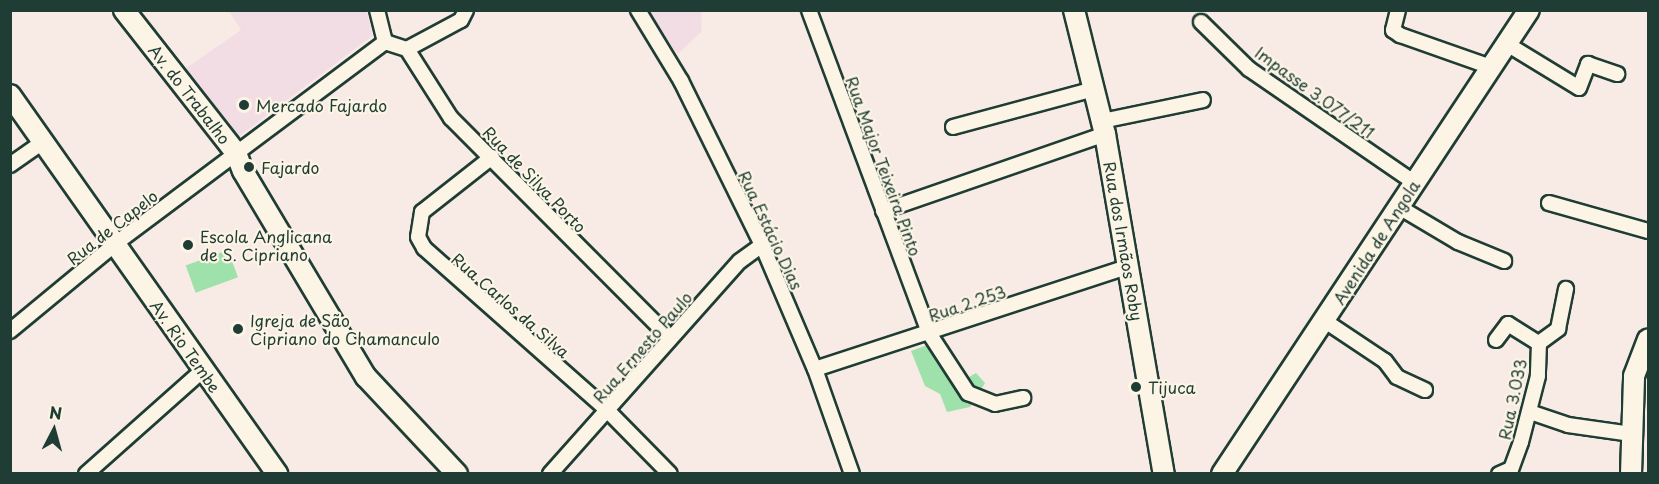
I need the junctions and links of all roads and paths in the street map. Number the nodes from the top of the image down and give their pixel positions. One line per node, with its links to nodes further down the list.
1 (124, 10): 22 (main road, Av. do Trabalho)
2 (377, 10): 10 (street)
3 (466, 10): 12 (street)
4 (638, 10): 30 (street, Rua Estácio Dias)
5 (809, 10): 27 (street, Rua Major Teixeira Pinto)
6 (1074, 10): 15 (main road, Rua dos Irmãos Roby)
7 (1398, 10): 13 (street)
8 (1529, 10): 11 (main road, Avenida de Angola)
9 (1201, 22): 24 (street, Impasse 3.077/211)
10 (385, 42): 12 (street); 22 (street, Rua de Capelo)
11 (1507, 44): 13 (main road, Avenida de Angola); 14 (street)
12 (407, 49): 21 (street, Rua de Silva Porto)
13 (1491, 67): 24 (main road, Avenida de Angola)
14 (1617, 74)
15 (1094, 89): 18 (street); 19 (main road, Rua dos Irmãos Roby)
16 (10, 95): 20 (main road, Av. Rio Tembe)
17 (1203, 100): 19 (street)
18 (953, 127)
19 (1103, 127): 27 (street); 32 (main road, Rua dos Irmãos Roby)
20 (43, 142): 23 (street); 29 (main road, Av. Rio Tembe)
21 (492, 157): 37 (street, Rua de Silva Porto); 46 (street, Rua Carlos da Silva)
22 (239, 162): 29 (street, Rua de Capelo); 52 (main road, Av. do Trabalho)
23 (10, 165)
24 (1414, 183): 26 (main road, Avenida de Angola)
25 (1549, 203): 28 (street)
26 (1398, 207): 31 (street); 34 (main road, Avenida de Angola)
27 (883, 211): 36 (street, Rua Major Teixeira Pinto)
28 (1648, 231)
29 (115, 244): 35 (street, Rua de Capelo); 43 (main road, Av. Rio Tembe)
30 (762, 245): 37 (street, Rua Ernesto Paulo); 42 (street, Rua Estácio Dias)
31 (1504, 261)
32 (1130, 266): 36 (street, Rua 2.253); 56 (main road, Rua dos Irmãos Roby)
33 (1566, 289): 40 (street)
34 (1325, 321): 44 (street); 49 (main road, Avenida de Angola)
35 (10, 331)
36 (929, 333): 42 (street, Rua 2.253); 45 (street, Rua Major Teixeira Pinto)
37 (670, 338): 46 (street, Rua Ernesto Paulo)
38 (1496, 340): 40 (street, Rua 3.033)
39 (1648, 340): 41 (main road)
40 (1539, 343): 47 (street, Rua 3.033)
41 (1643, 368): 48 (main road)
42 (815, 369): 55 (street, Rua Estácio Dias)
43 (202, 371): 50 (street); 51 (main road, Av. Rio Tembe)
44 (1425, 390)
45 (1023, 398)
46 (608, 411): 53 (street, Rua Ernesto Paulo); 54 (street, Rua Carlos da Silva)
47 (1530, 412): 48 (street); 57 (street, Rua 3.033)
48 (1631, 434): 58 (main road)
49 (1224, 471)
50 (86, 474)
51 (277, 474)
52 (457, 474)
53 (550, 474)
54 (670, 474)
55 (852, 474)
56 (1164, 474)
57 (1498, 474)
58 (1631, 474)

